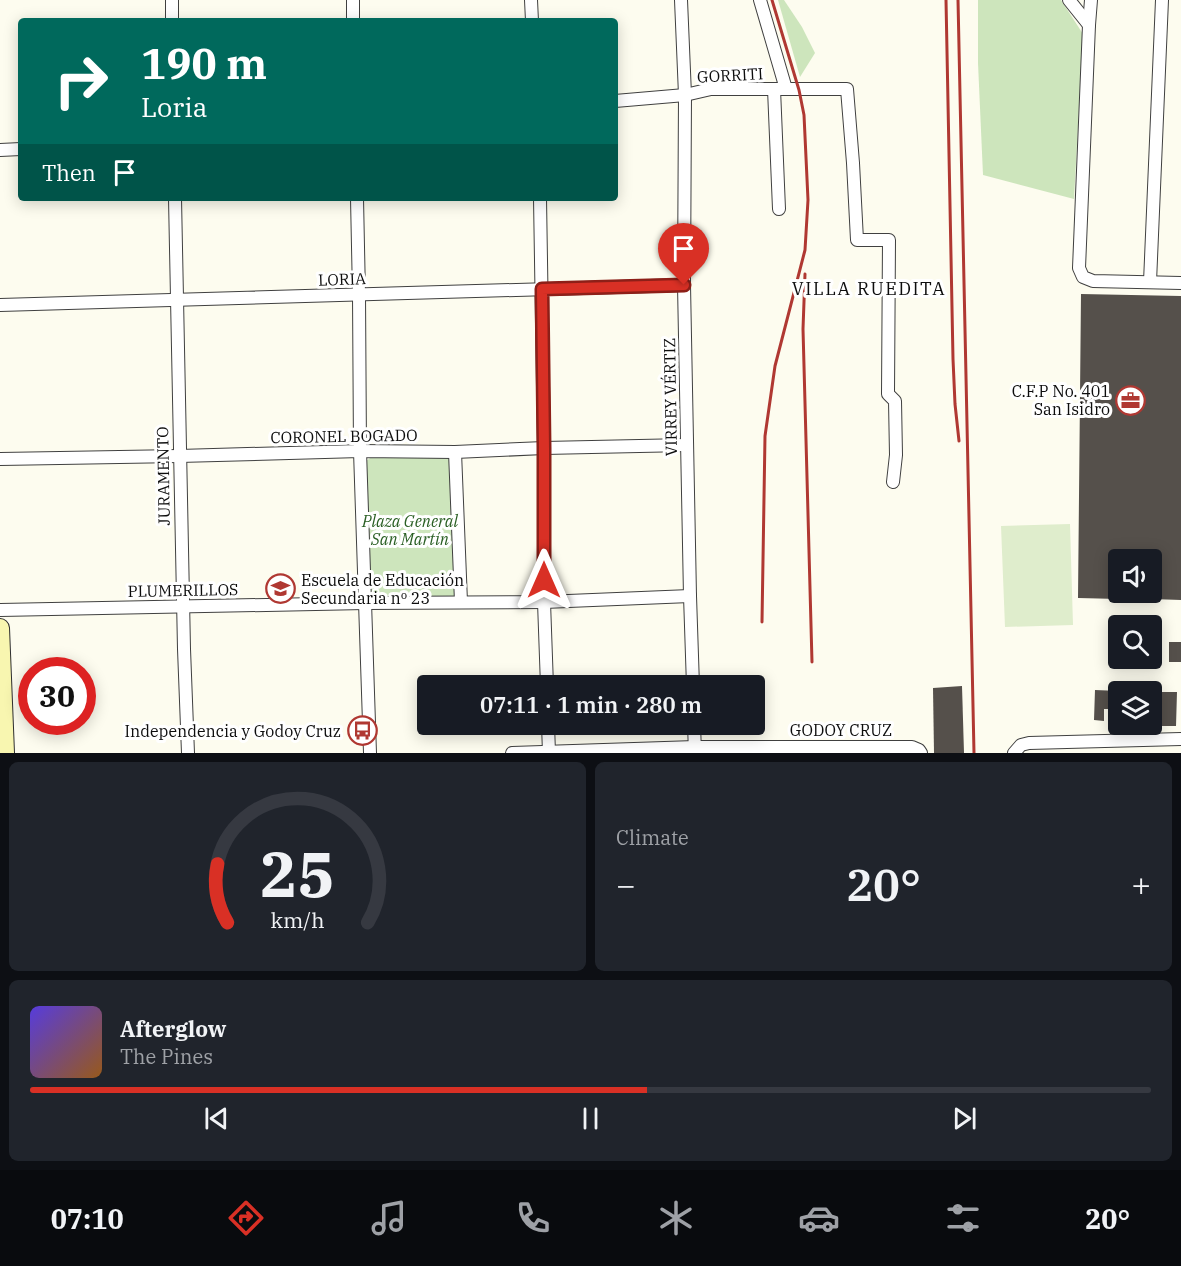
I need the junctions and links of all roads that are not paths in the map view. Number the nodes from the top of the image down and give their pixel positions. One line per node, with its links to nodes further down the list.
1 (172, 0): 9 (street)
2 (353, 0): 10 (street)
3 (531, 0): 11 (street)
4 (681, 0): 14 (street, VIRREY VÉRTIZ)
5 (760, 0): 13 (street)
6 (1069, 0): 12 (street)
7 (1091, 0): 12 (street)
8 (1162, 0): 22 (street)
9 (172, 18)
10 (353, 18)
11 (532, 18)
12 (1089, 26): 22 (street)
13 (780, 89): 14 (street, GORRITI); 21 (street); 35 (street, GORRITI)
14 (685, 95): 15 (street, GORRITI); 24 (street, VIRREY VÉRTIZ)
15 (618, 101)
16 (18, 149): 17 (street)
17 (0, 150)
18 (176, 201): 27 (street, JURAMENTO)
19 (357, 201): 26 (street)
20 (540, 201): 25 (street)
21 (779, 209)
22 (1150, 282): 23 (street)
23 (1181, 283)
24 (684, 285): 25 (street, LORIA); 29 (street, VIRREY VÉRTIZ)
25 (542, 289): 26 (street, LORIA); 30 (street)
26 (359, 295): 27 (street, LORIA); 31 (street)
27 (177, 301): 28 (street, LORIA); 33 (street, JURAMENTO)
28 (0, 305)
29 (687, 445): 30 (street, CORONEL BOGADO); 36 (street, VIRREY VÉRTIZ)
30 (544, 448): 32 (street, CORONEL BOGADO); 38 (street)
31 (360, 451): 32 (street, CORONEL BOGADO); 33 (street, CORONEL BOGADO); 39 (street)
32 (455, 452): 37 (street)
33 (179, 456): 34 (street, CORONEL BOGADO); 40 (street, JURAMENTO)
34 (0, 459)
35 (893, 482)
36 (690, 596): 38 (street, PLUMERILLOS); 44 (street, VIRREY VÉRTIZ)
37 (461, 602): 38 (street, PLUMERILLOS); 39 (street, PLUMERILLOS)
38 (544, 602): 43 (street)
39 (364, 603): 40 (street, PLUMERILLOS); 54 (street)
40 (184, 606): 41 (street, PLUMERILLOS); 53 (street, JURAMENTO)
41 (0, 610)
42 (0, 628): 52 (street)
43 (547, 675)
44 (693, 675)
45 (548, 735): 51 (street)
46 (694, 735): 49 (street)
47 (1181, 740): 48 (street)
48 (1017, 749)
49 (695, 750): 50 (street, GODOY CRUZ); 51 (street, GODOY CRUZ)
50 (920, 751)
51 (549, 752): 55 (street, GODOY CRUZ)
52 (5, 753)
53 (188, 753)
54 (370, 753)
55 (512, 753)

